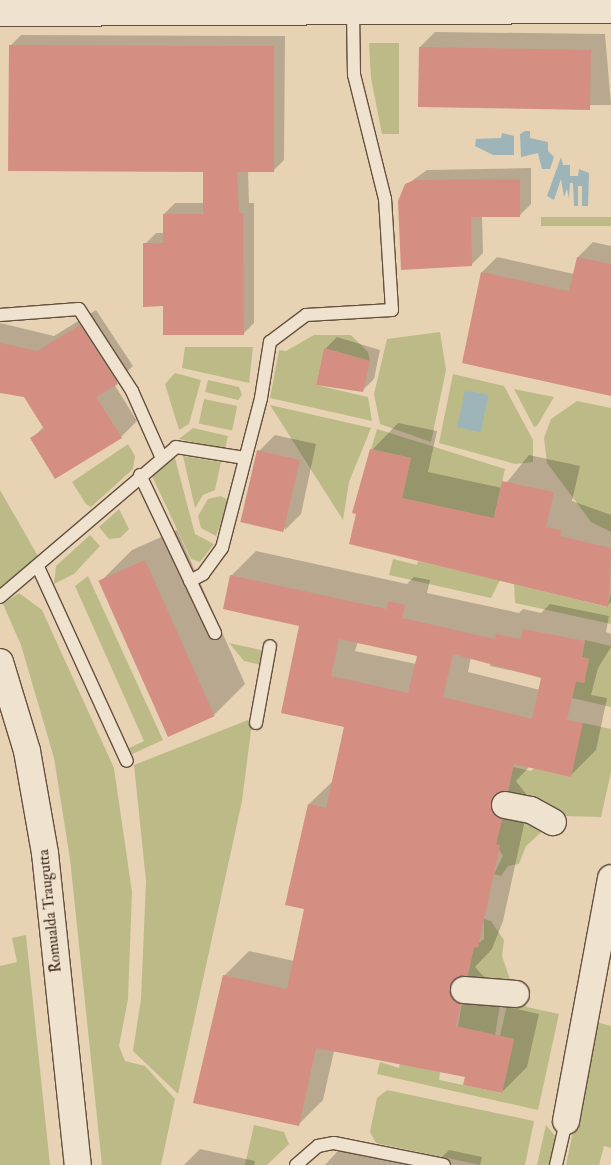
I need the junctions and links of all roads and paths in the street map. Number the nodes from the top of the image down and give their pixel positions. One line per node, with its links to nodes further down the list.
1 (414, 4): 2 (street); 3 (street)
2 (353, 10): 4 (street); 7 (lane)
3 (611, 10)
4 (0, 14)
5 (0, 315): 6 (lane)
6 (162, 456): 7 (lane); 8 (lane)
7 (245, 458): 10 (lane)
8 (140, 475): 9 (lane); 10 (lane)
9 (38, 567): 11 (lane); 16 (lane)
10 (190, 580): 12 (lane)
11 (0, 596)
12 (215, 633)
13 (270, 646): 15 (lane)
14 (0, 662): 23 (street, Romualda Traugutta)
15 (256, 723)
16 (127, 761)
17 (505, 805): 18 (street)
18 (553, 822)
19 (611, 878): 22 (street)
20 (464, 990): 21 (street)
21 (516, 994)
22 (565, 1125): 26 (lane)
23 (78, 1165)
24 (296, 1165): 25 (lane)
25 (444, 1165)
26 (556, 1165)

